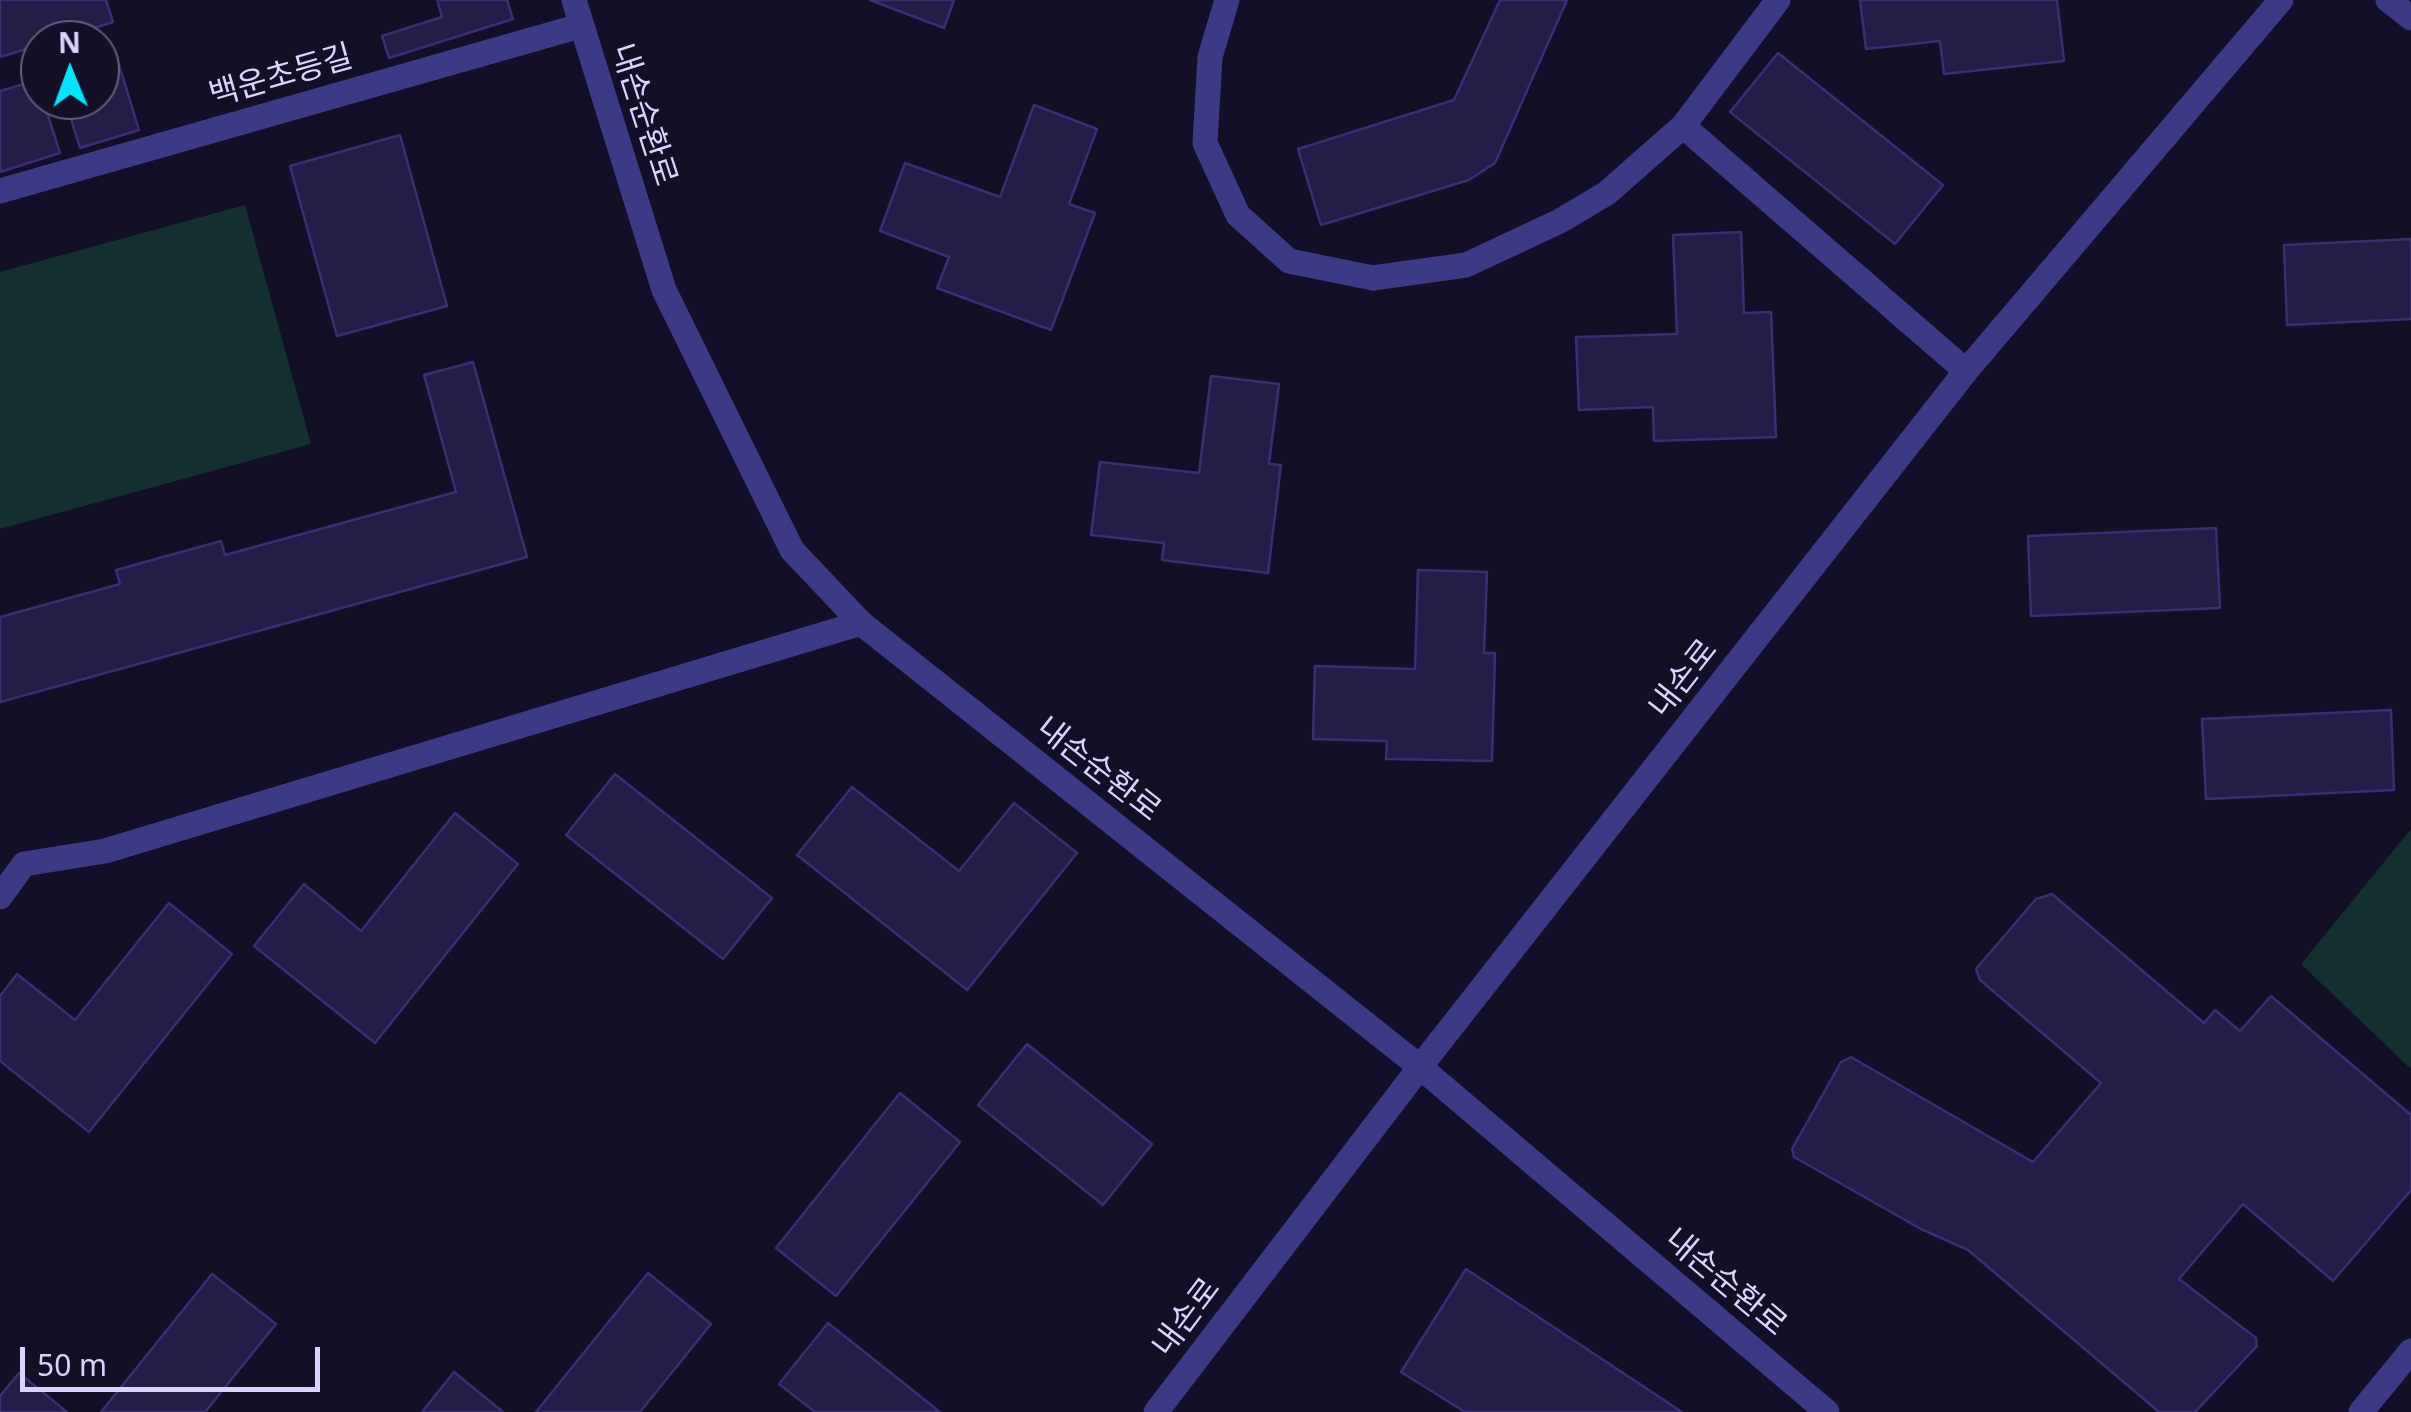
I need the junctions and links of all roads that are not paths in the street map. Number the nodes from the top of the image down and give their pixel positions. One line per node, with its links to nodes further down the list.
1 (574, 0): 7 (street, 내손순환로)
2 (1227, 0): 8 (street)
3 (1778, 0): 8 (street)
4 (2281, 0): 10 (street, 내손로)
5 (2388, 0): 6 (street)
6 (2411, 18)
7 (580, 26): 9 (street, 백운초등길); 11 (street, 내손순환로)
8 (1684, 126): 10 (street)
9 (0, 191)
10 (1966, 371): 13 (street, 내손로)
11 (861, 623): 12 (street); 13 (street, 내손순환로)
12 (0, 896)
13 (1420, 1067): 15 (street, 내손로); 16 (street, 내손순환로)
14 (2411, 1351): 17 (street)
15 (1156, 1412)
16 (1827, 1412)
17 (2361, 1412)

